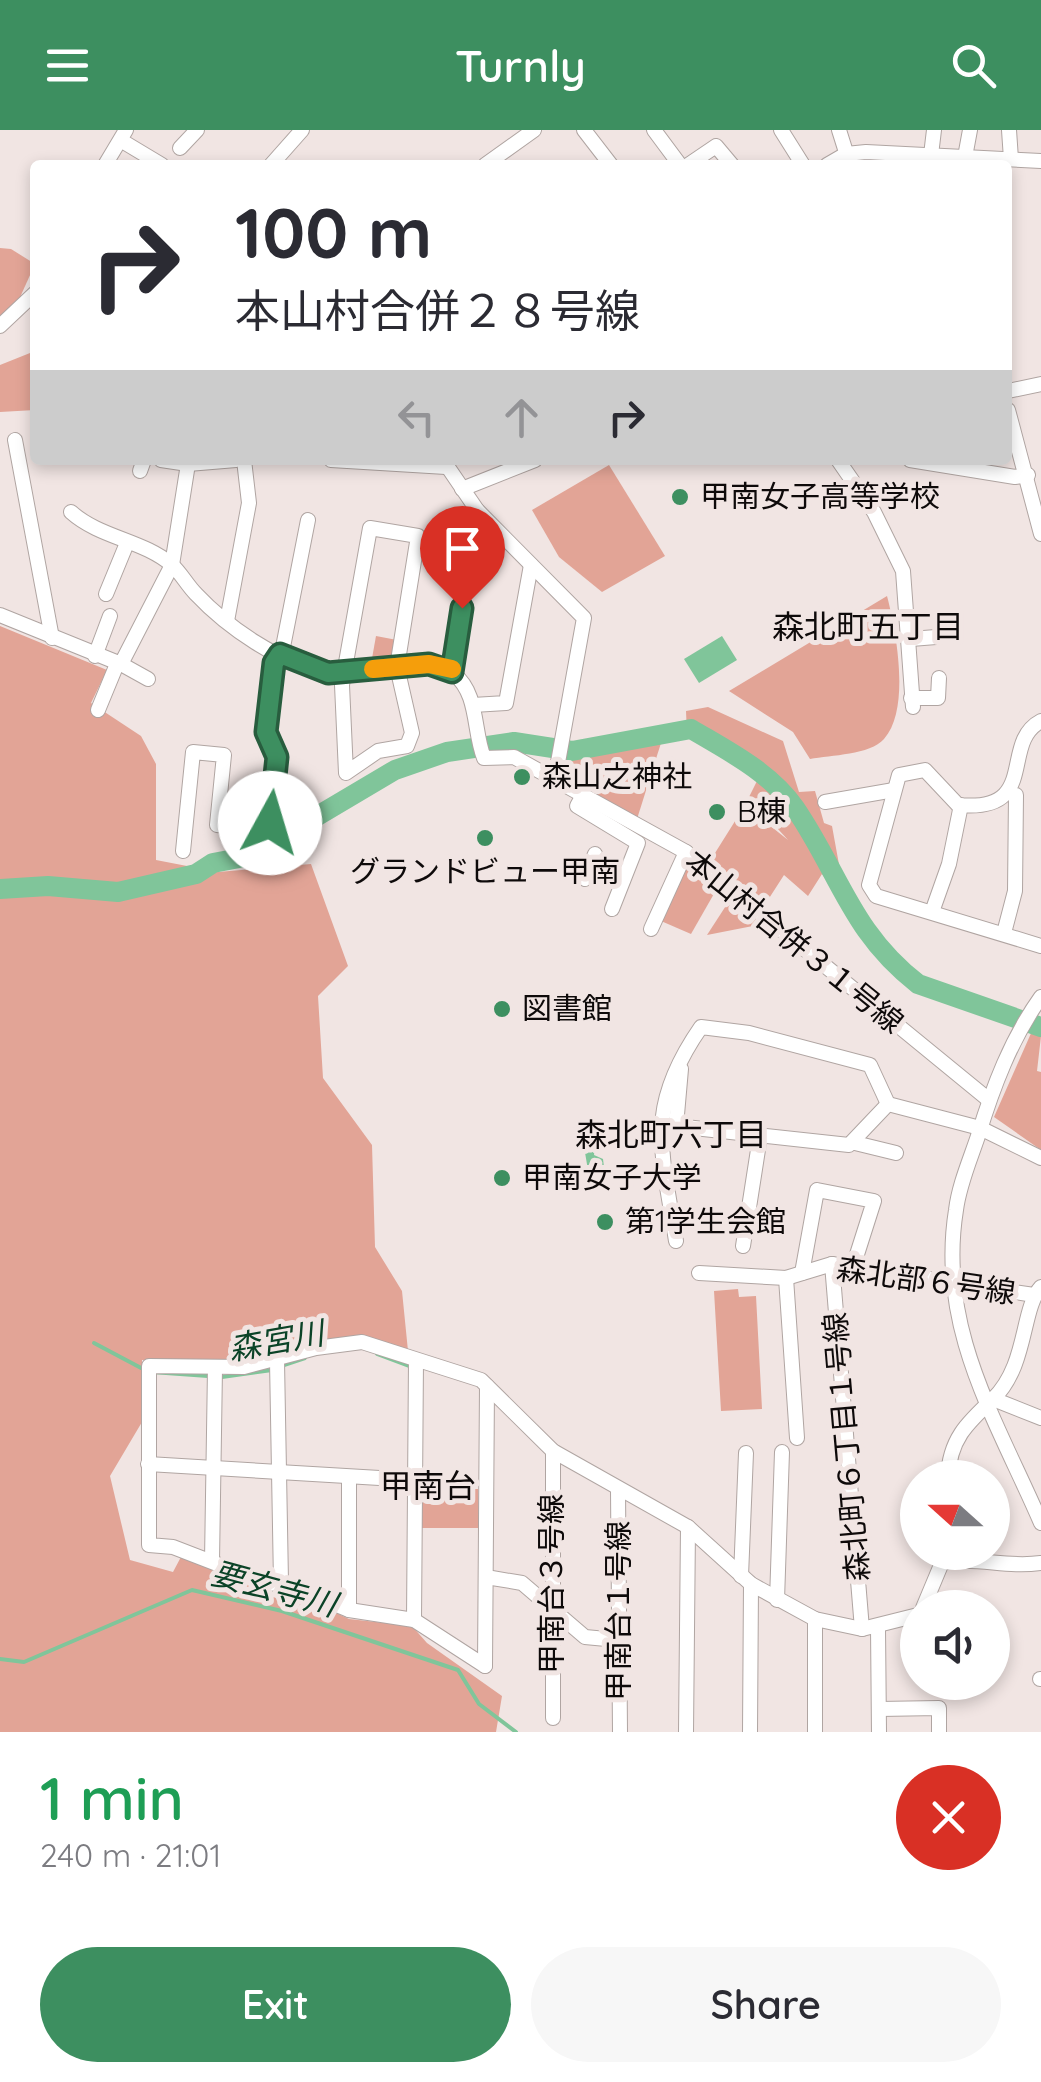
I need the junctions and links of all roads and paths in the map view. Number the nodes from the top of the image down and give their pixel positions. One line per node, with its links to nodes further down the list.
1 (197, 130): 12 (street)
2 (302, 130): 18 (street)
3 (534, 130): 19 (street)
4 (584, 130): 20 (street)
5 (654, 130): 21 (street)
6 (780, 130): 24 (street)
7 (839, 130): 25 (street)
8 (934, 130): 14 (street)
9 (970, 130): 13 (street)
10 (1009, 130): 15 (street)
11 (124, 136): 16 (street); 17 (street)
12 (180, 148)
13 (965, 158): 14 (street); 15 (street)
14 (939, 159): 25 (street)
15 (1011, 159): 26 (street)
16 (108, 160)
17 (155, 160)
18 (275, 160)
19 (492, 160)
20 (607, 160)
21 (676, 160)
22 (695, 160): 23 (street)
23 (728, 160)
24 (800, 160)
25 (848, 160)
26 (1041, 161)
27 (30, 297): 28 (street)
28 (0, 326)
29 (1041, 384): 30 (street)
30 (1012, 390)
31 (1012, 423): 39 (street)
32 (15, 440): 53 (street)
33 (188, 465): 46 (street)
34 (245, 465): 51 (street)
35 (445, 465): 40 (street)
36 (522, 465): 40 (street)
37 (841, 465): 54 (street)
38 (941, 465): 39 (street)
39 (1028, 475): 44 (street)
40 (462, 489): 41 (street)
41 (477, 510): 47 (street); 60 (street)
42 (71, 512): 45 (street)
43 (308, 520): 55 (street)
44 (1041, 534)
45 (127, 543): 46 (street); 48 (street)
46 (172, 565): 51 (street); 57 (street)
47 (530, 565): 63 (street); 66 (street)
48 (106, 594)
49 (0, 616): 53 (street)
50 (110, 616): 56 (street)
51 (227, 622): 55 (street)
52 (936, 637): 54 (street)
53 (52, 638): 56 (street)
54 (911, 639): 61 (street)
55 (280, 654): 59 (street); 72 (street)
56 (95, 656): 57 (street)
57 (119, 664): 62 (street); 64 (street)
58 (397, 667): 59 (street); 59 (street); 59 (street); 60 (street)
59 (345, 672)
60 (452, 672): 63 (street)
61 (939, 678)
62 (148, 679)
63 (474, 706): 66 (street, 本山村合併３１号線)
64 (98, 710)
65 (1041, 721): 69 (street)
66 (556, 774): 68 (street, 本山村合併３１号線)
67 (894, 790): 70 (street); 71 (street); 77 (street)
68 (583, 795): 73 (street, 本山村合併３１号線); 75 (street)
69 (1016, 795): 71 (street); 79 (street)
70 (825, 802)
71 (961, 805): 77 (street)
72 (182, 851)
73 (686, 852): 78 (street); 83 (street, 本山村合併３１号線)
74 (590, 867): 75 (street)
75 (623, 880): 76 (street)
76 (612, 909)
77 (932, 912): 79 (street)
78 (651, 929)
79 (1004, 933): 80 (street)
80 (1041, 946)
81 (1041, 996): 83 (street)
82 (682, 1056): 84 (street); 86 (street); 90 (street)
83 (988, 1100): 85 (street)
84 (888, 1104): 85 (street); 87 (street)
85 (980, 1128): 89 (street); 97 (street)
86 (760, 1137): 87 (street); 91 (street)
87 (855, 1143): 88 (street)
88 (896, 1153)
89 (1041, 1158)
90 (676, 1241)
91 (743, 1246)
92 (832, 1264): 93 (street, 森北部６号線); 95 (street, 森北部６号線); 130 (street, 森北町６丁目１号線)
93 (853, 1266): 95 (street); 97 (street, 森北部６号線)
94 (700, 1273): 96 (street, 森北部６号線)
95 (802, 1273): 96 (street, 森北部６号線)
96 (786, 1278): 105 (street)
97 (952, 1281): 98 (street, 森北部６号線); 103 (street)
98 (1037, 1291): 103 (street)
99 (416, 1360): 100 (street); 102 (street); 114 (street)
100 (277, 1361): 101 (street); 112 (street)
101 (215, 1368): 110 (street); 111 (street)
102 (487, 1386): 106 (street); 121 (street)
103 (988, 1402): 104 (street); 109 (street); 116 (street)
104 (1041, 1418)
105 (797, 1438)
106 (553, 1451): 115 (street); 125 (street, 甲南台３号線)
107 (782, 1452): 124 (street)
108 (746, 1453): 122 (street)
109 (949, 1460)
110 (148, 1464): 111 (street); 118 (street)
111 (213, 1471): 112 (street); 118 (street)
112 (281, 1476): 113 (street); 123 (street)
113 (349, 1478): 114 (street); 126 (street)
114 (413, 1480): 128 (street)
115 (618, 1490): 117 (street); 131 (street, 甲南台１号線)
116 (1041, 1523)
117 (688, 1527): 122 (street); 135 (street)
118 (212, 1561): 123 (street)
119 (1041, 1564): 120 (street)
120 (1010, 1568)
121 (486, 1577): 125 (street); 128 (street)
122 (746, 1580): 124 (street); 136 (street)
123 (281, 1582): 126 (street)
124 (778, 1600): 127 (street)
125 (550, 1606): 131 (street); 133 (street, 甲南台３号線)
126 (349, 1610): 128 (street)
127 (815, 1619): 130 (street); 137 (street)
128 (414, 1620)
129 (900, 1620): 130 (street)
130 (870, 1629): 132 (street, 森北町６丁目１号線)
131 (617, 1640): 134 (street, 甲南台１号線)
132 (879, 1709): 138 (street, 森北町６丁目１号線); 139 (street)
133 (553, 1718)
134 (620, 1732)
135 (686, 1732)
136 (750, 1732)
137 (815, 1732)
138 (879, 1732)
139 (938, 1732)

